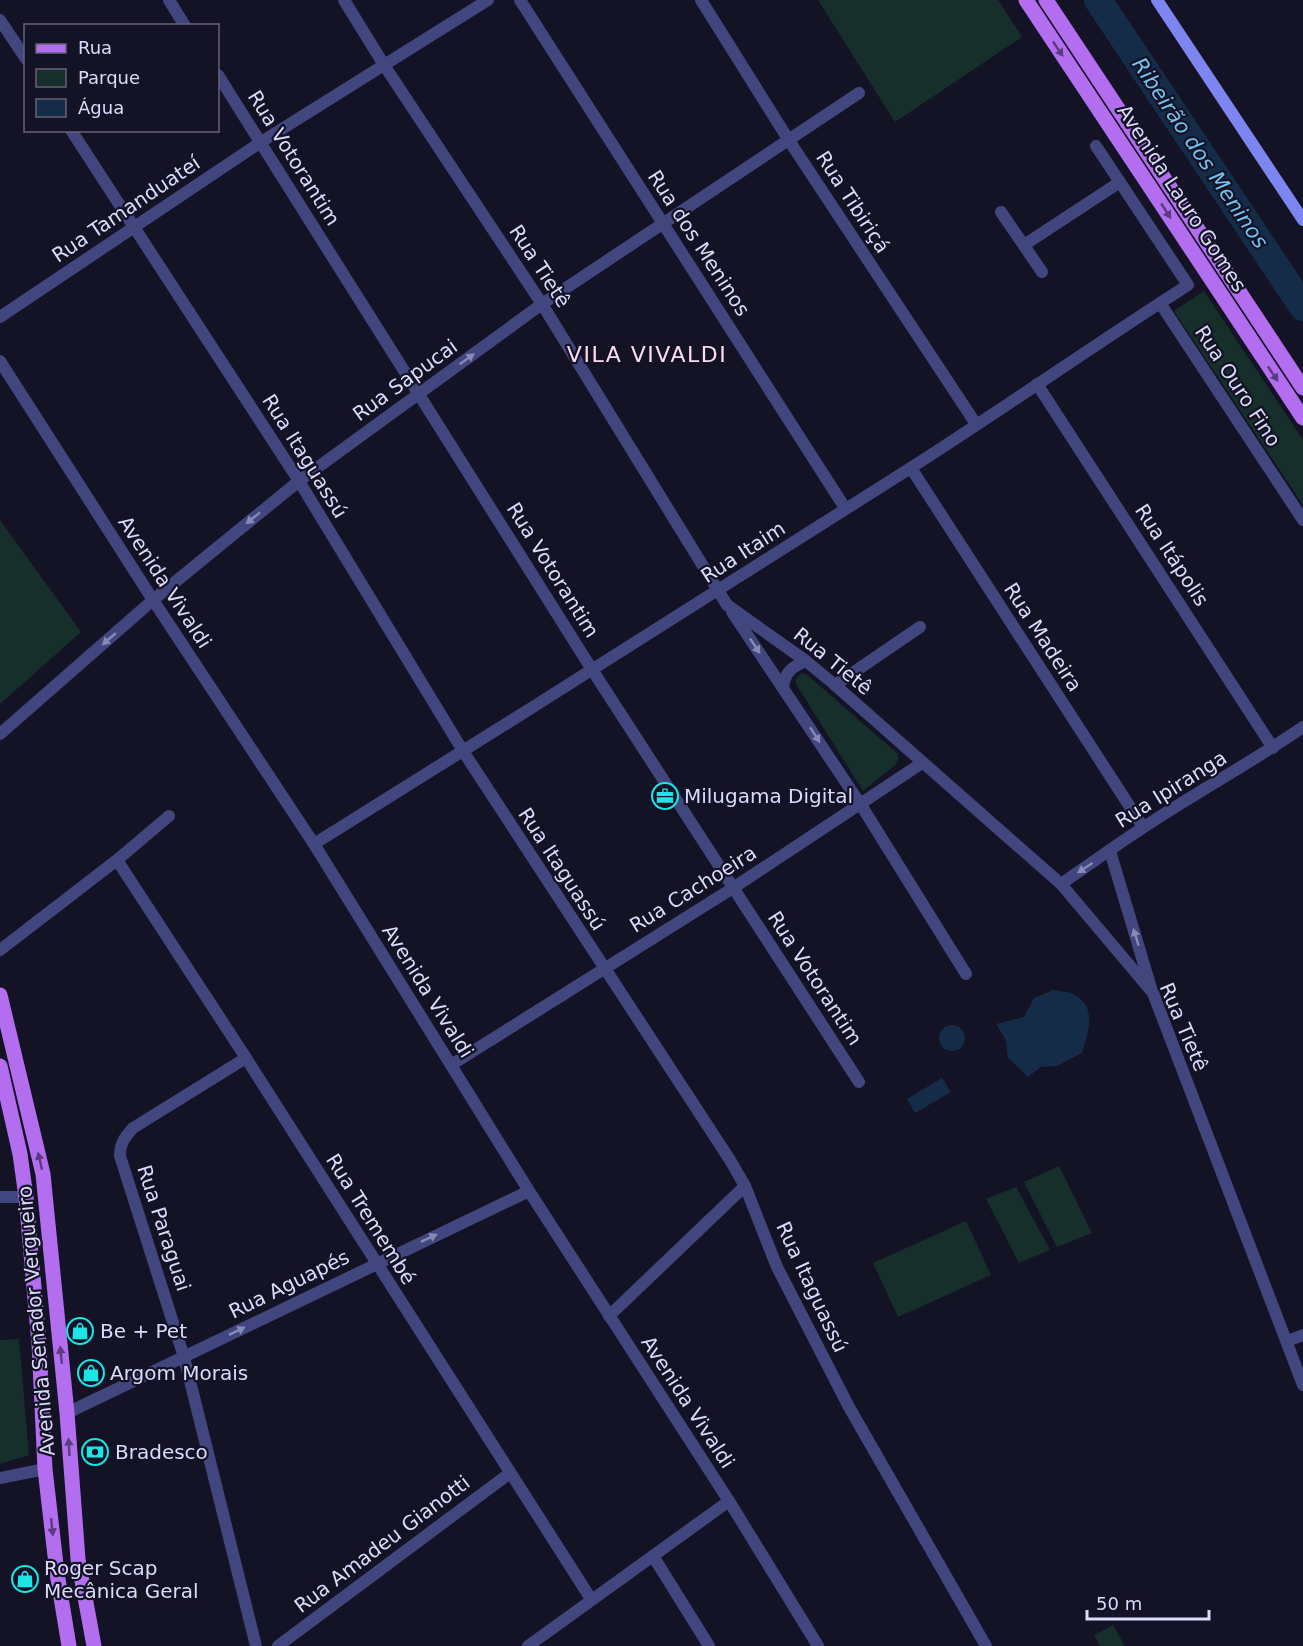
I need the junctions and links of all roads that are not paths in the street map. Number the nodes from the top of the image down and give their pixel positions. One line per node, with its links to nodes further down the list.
1 (169, 0): 10 (street)
2 (344, 0): 12 (street, Rua Tietê)
3 (488, 0): 12 (street, Rua Tamanduateí)
4 (520, 0): 22 (street, Rua dos Meninos)
5 (701, 0): 16 (street, Rua Tibiriçá)
6 (1026, 0): 33 (main road, Avenida Lauro Gomes, one-way to 33)
7 (1046, 0): 31 (main road, Avenida Lauro Gomes)
8 (1157, 0): 21 (main road)
9 (0, 20): 11 (street)
10 (184, 24)
11 (24, 56)
12 (384, 65): 17 (street, Rua Tamanduateí); 27 (street, Rua Tietê)
13 (219, 77): 17 (street, Rua Votorantim)
14 (859, 93): 16 (street, Rua Sapucai)
15 (72, 132): 23 (street, Rua Itaguassú)
16 (788, 139): 22 (street, Rua Sapucai); 34 (street, Rua Tibiriçá)
17 (261, 142): 23 (street, Rua Tamanduateí); 32 (street, Rua Votorantim)
18 (1096, 146): 19 (street)
19 (1120, 182): 24 (street); 26 (street, Rua Itaim)
20 (1002, 212): 24 (street)
21 (1303, 220)
22 (664, 223): 27 (street, Rua Sapucai); 37 (street, Rua dos Meninos)
23 (133, 227): 28 (street, Rua Tamanduateí); 36 (street, Rua Itaguassú)
24 (1024, 245): 25 (street)
25 (1042, 272)
26 (1160, 303): 30 (street, Rua Itaim); 38 (street, Rua Ouro Fino)
27 (542, 304): 32 (street, Rua Sapucai, one-way to 27); 39 (street, Rua Tietê)
28 (0, 317)
29 (0, 361): 40 (street, Avenida Vivaldi)
30 (1037, 384): 34 (street, Rua Itaim); 49 (street, Rua Itápolis)
31 (1303, 388)
32 (420, 394): 36 (street, Rua Sapucai); 44 (street, Rua Votorantim)
33 (1303, 418)
34 (976, 424): 35 (street, Rua Itaim)
35 (911, 468): 37 (street, Rua Itaim); 54 (street, Rua Madeira)
36 (299, 481): 40 (street, Rua Sapucai, one-way to 40); 50 (street, Rua Itaguassú)
37 (845, 508): 39 (street, Rua Itaim)
38 (1303, 520)
39 (719, 590): 41 (street, Rua Tietê); 44 (street, Rua Itaim)
40 (153, 600): 48 (street, Rua Sapucai, one-way to 48); 55 (street, Avenida Vivaldi)
41 (727, 605): 43 (street, Rua Tietê); 46 (street, one-way to 46)
42 (920, 627): 45 (street)
43 (806, 661): 45 (street, Rua Tietê); 46 (street)
44 (591, 668): 50 (street, Rua Itaim); 59 (street, Rua Votorantim)
45 (835, 685): 51 (street, Rua Tietê)
46 (783, 686): 52 (street, one-way to 52)
47 (1303, 727): 49 (street, Rua Ipiranga)
48 (0, 734)
49 (1273, 747): 54 (street, Rua Ipiranga)
50 (463, 751): 55 (street, Rua Itaim); 61 (street, Rua Itaguassú)
51 (922, 763): 52 (street, Rua Cachoeira); 58 (street, Rua Tietê)
52 (861, 805): 59 (street, Rua Cachoeira); 62 (street)
53 (169, 816): 57 (street)
54 (1143, 827): 56 (street, Rua Ipiranga)
55 (314, 844): 66 (street, Avenida Vivaldi)
56 (1110, 852): 58 (street, Rua Ipiranga, one-way to 58); 63 (street, one-way to 56)
57 (117, 860): 60 (street); 65 (street, Rua Tremembé)
58 (1060, 884): 63 (street, Rua Tietê)
59 (732, 888): 61 (street, Rua Cachoeira); 68 (street, Rua Votorantim)
60 (0, 950)
61 (603, 969): 66 (street, Rua Cachoeira); 69 (street, Rua Itaguassú)
62 (966, 974)
63 (1153, 993): 77 (street, Rua Tietê)
64 (0, 995): 73 (main road, Avenida Senador Vergueiro, one-way to 64)
65 (246, 1058): 74 (street, Rua Tremembé); 78 (street, Rua Paraguai)
66 (451, 1065): 70 (street, Avenida Vivaldi)
67 (0, 1066): 72 (main road, Avenida Senador Vergueiro)
68 (859, 1082)
69 (745, 1185): 75 (street); 96 (street, Rua Itaguassú)
70 (529, 1191): 74 (street, Rua Aguapés, one-way to 70); 75 (street, Avenida Vivaldi)
71 (0, 1197): 72 (street)
72 (26, 1197): 73 (main road); 79 (main road, Avenida Senador Vergueiro)
73 (46, 1209): 81 (main road, Avenida Senador Vergueiro, one-way to 73)
74 (376, 1263): 78 (street, Rua Aguapés, one-way to 74); 83 (street, Rua Tremembé)
75 (609, 1316): 86 (street, Avenida Vivaldi)
76 (1303, 1335): 77 (street)
77 (1287, 1341): 80 (street, Rua Tietê)
78 (184, 1357): 81 (street, Rua Aguapés); 91 (street, Rua Paraguai)
79 (40, 1374): 81 (main road); 82 (main road, Avenida Senador Vergueiro)
80 (1303, 1385)
81 (67, 1413): 85 (main road, Avenida Senador Vergueiro, one-way to 81)
82 (45, 1469): 84 (street); 85 (main road); 89 (main road, Avenida Senador Vergueiro, one-way to 89)
83 (510, 1473): 88 (street, Rua Tremembé); 92 (street, Rua Amadeu Gianotti)
84 (0, 1478)
85 (71, 1480): 90 (main road, Avenida Senador Vergueiro)
86 (729, 1501): 87 (street); 95 (street, Avenida Vivaldi)
87 (653, 1556): 88 (street); 94 (street)
88 (591, 1599): 93 (street)
89 (69, 1646)
90 (94, 1646)
91 (256, 1646)
92 (278, 1646)
93 (528, 1646)
94 (709, 1646)
95 (818, 1646)
96 (986, 1646)

